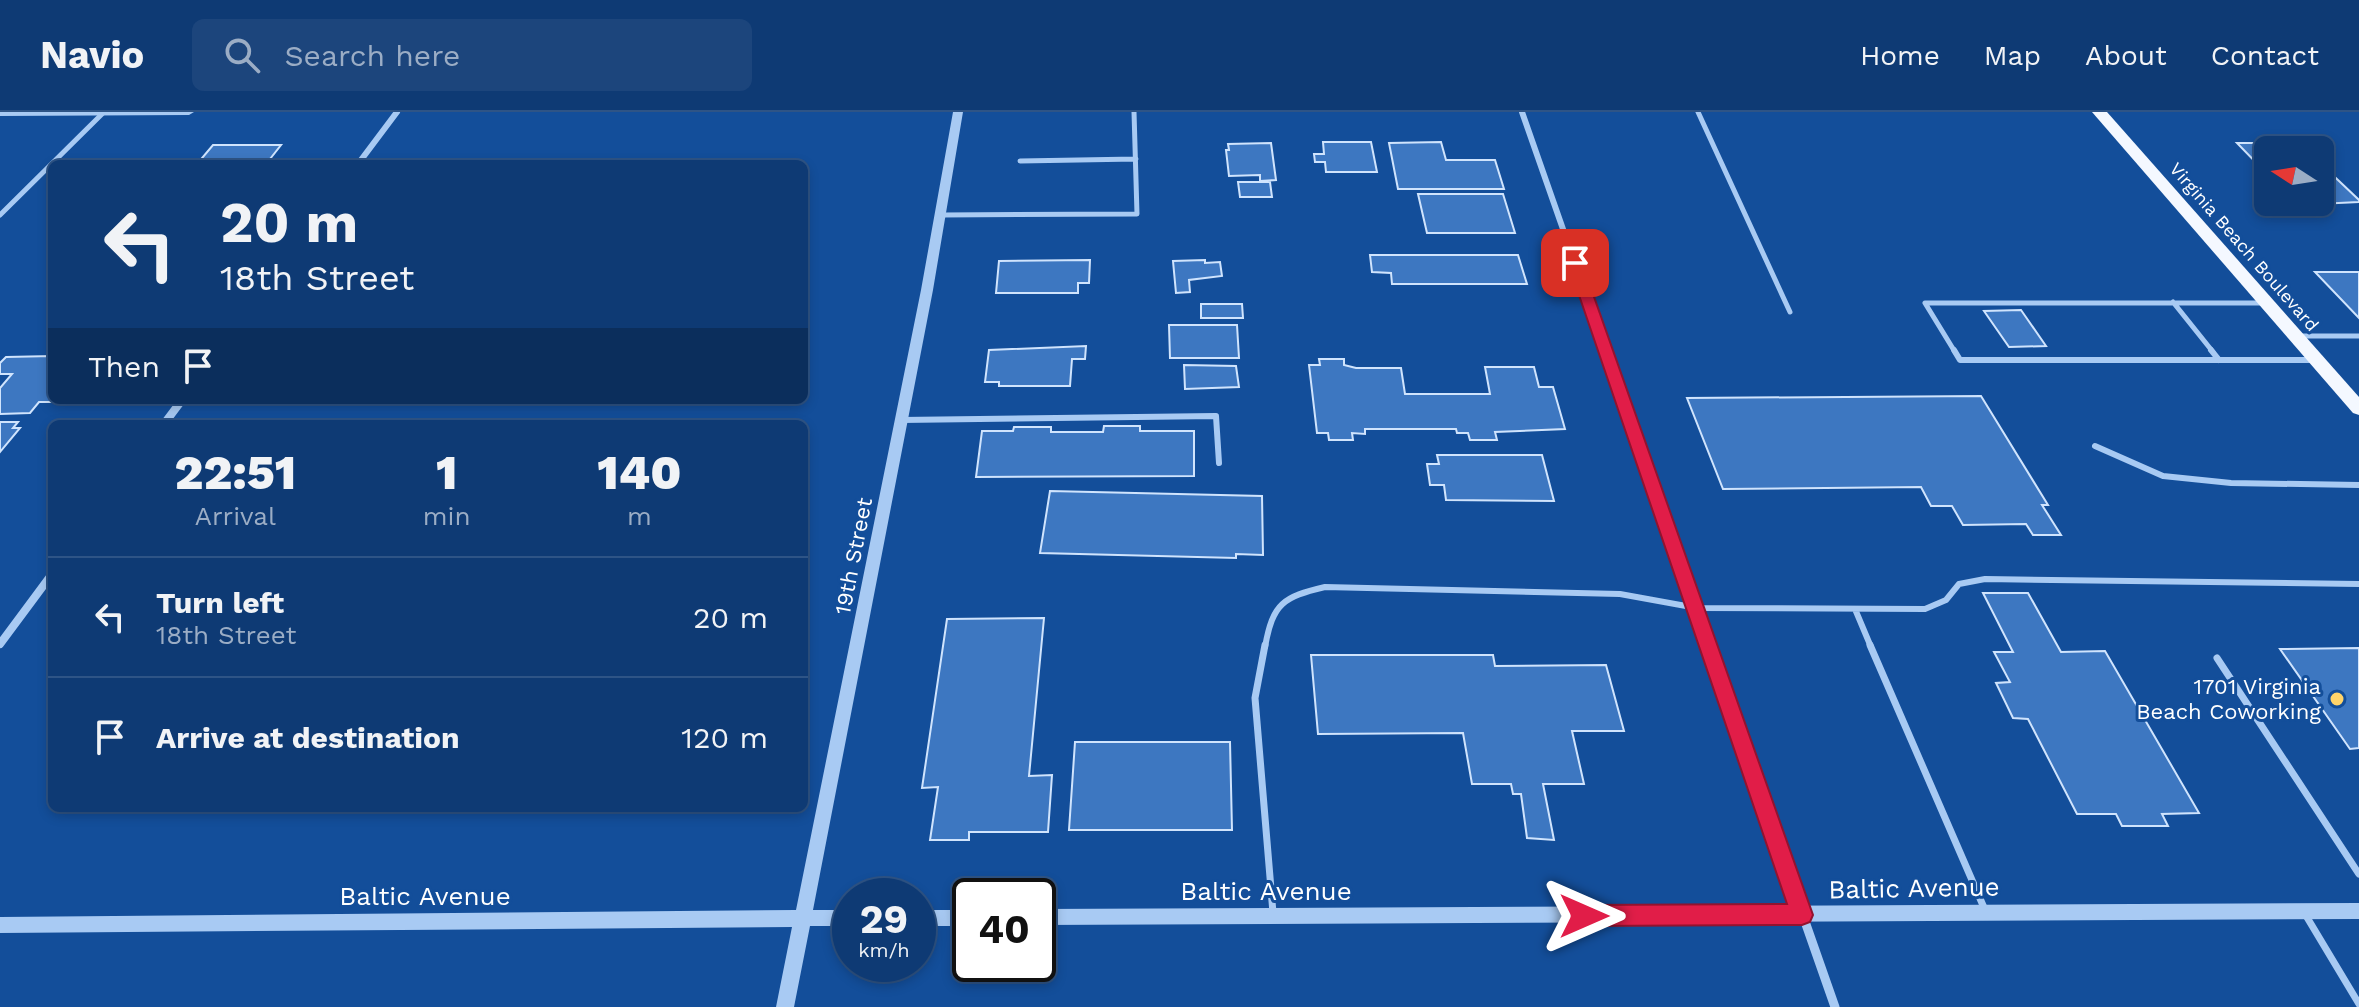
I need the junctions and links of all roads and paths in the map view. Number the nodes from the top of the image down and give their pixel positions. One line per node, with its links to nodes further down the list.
1 (189, 112): 9 (street)
2 (397, 112): 12 (street)
3 (958, 112): 16 (street, 19th Street)
4 (1134, 112): 10 (lane)
5 (1522, 112): 31 (street)
6 (1698, 112): 19 (lane)
7 (2099, 112): 18 (main road, Virginia Beach Boulevard)
8 (0, 113): 9 (street)
9 (103, 113): 11 (lane)
10 (1136, 159): 13 (lane); 16 (lane)
11 (56, 160)
12 (361, 160)
13 (1020, 161)
14 (48, 167): 15 (lane)
15 (0, 215)
16 (941, 215): 25 (street, 19th Street)
17 (2173, 302): 18 (lane); 22 (lane); 22 (lane)
18 (2266, 303): 20 (main road, Virginia Beach Boulevard)
19 (1790, 312)
20 (2295, 336): 21 (lane); 23 (main road, Virginia Beach Boulevard)
21 (2359, 336)
22 (2219, 360): 23 (lane)
23 (2316, 360): 24 (main road, Virginia Beach Boulevard)
24 (2359, 409)
25 (901, 420): 27 (lane); 43 (street, 19th Street)
26 (2095, 446): 28 (lane)
27 (1219, 463)
28 (2359, 485)
29 (48, 579): 33 (street)
30 (2359, 584): 32 (lane)
31 (1697, 608): 32 (lane); 39 (street); 40 (lane)
32 (1855, 609): 38 (lane)
33 (0, 644)
34 (2217, 658): 35 (lane)
35 (2359, 874)
36 (2303, 911): 37 (street, Baltic Avenue); 38 (street, Baltic Avenue); 45 (lane)
37 (2359, 911)
38 (1986, 913): 39 (street, Baltic Avenue)
39 (1802, 915): 40 (street, Baltic Avenue); 47 (street)
40 (1273, 916): 41 (street, Baltic Avenue)
41 (1056, 917)
42 (832, 918): 43 (street, Baltic Avenue)
43 (803, 919): 44 (street, Baltic Avenue); 46 (street, 19th Street)
44 (0, 925)
45 (2359, 1004)
46 (785, 1007)
47 (1835, 1007)

